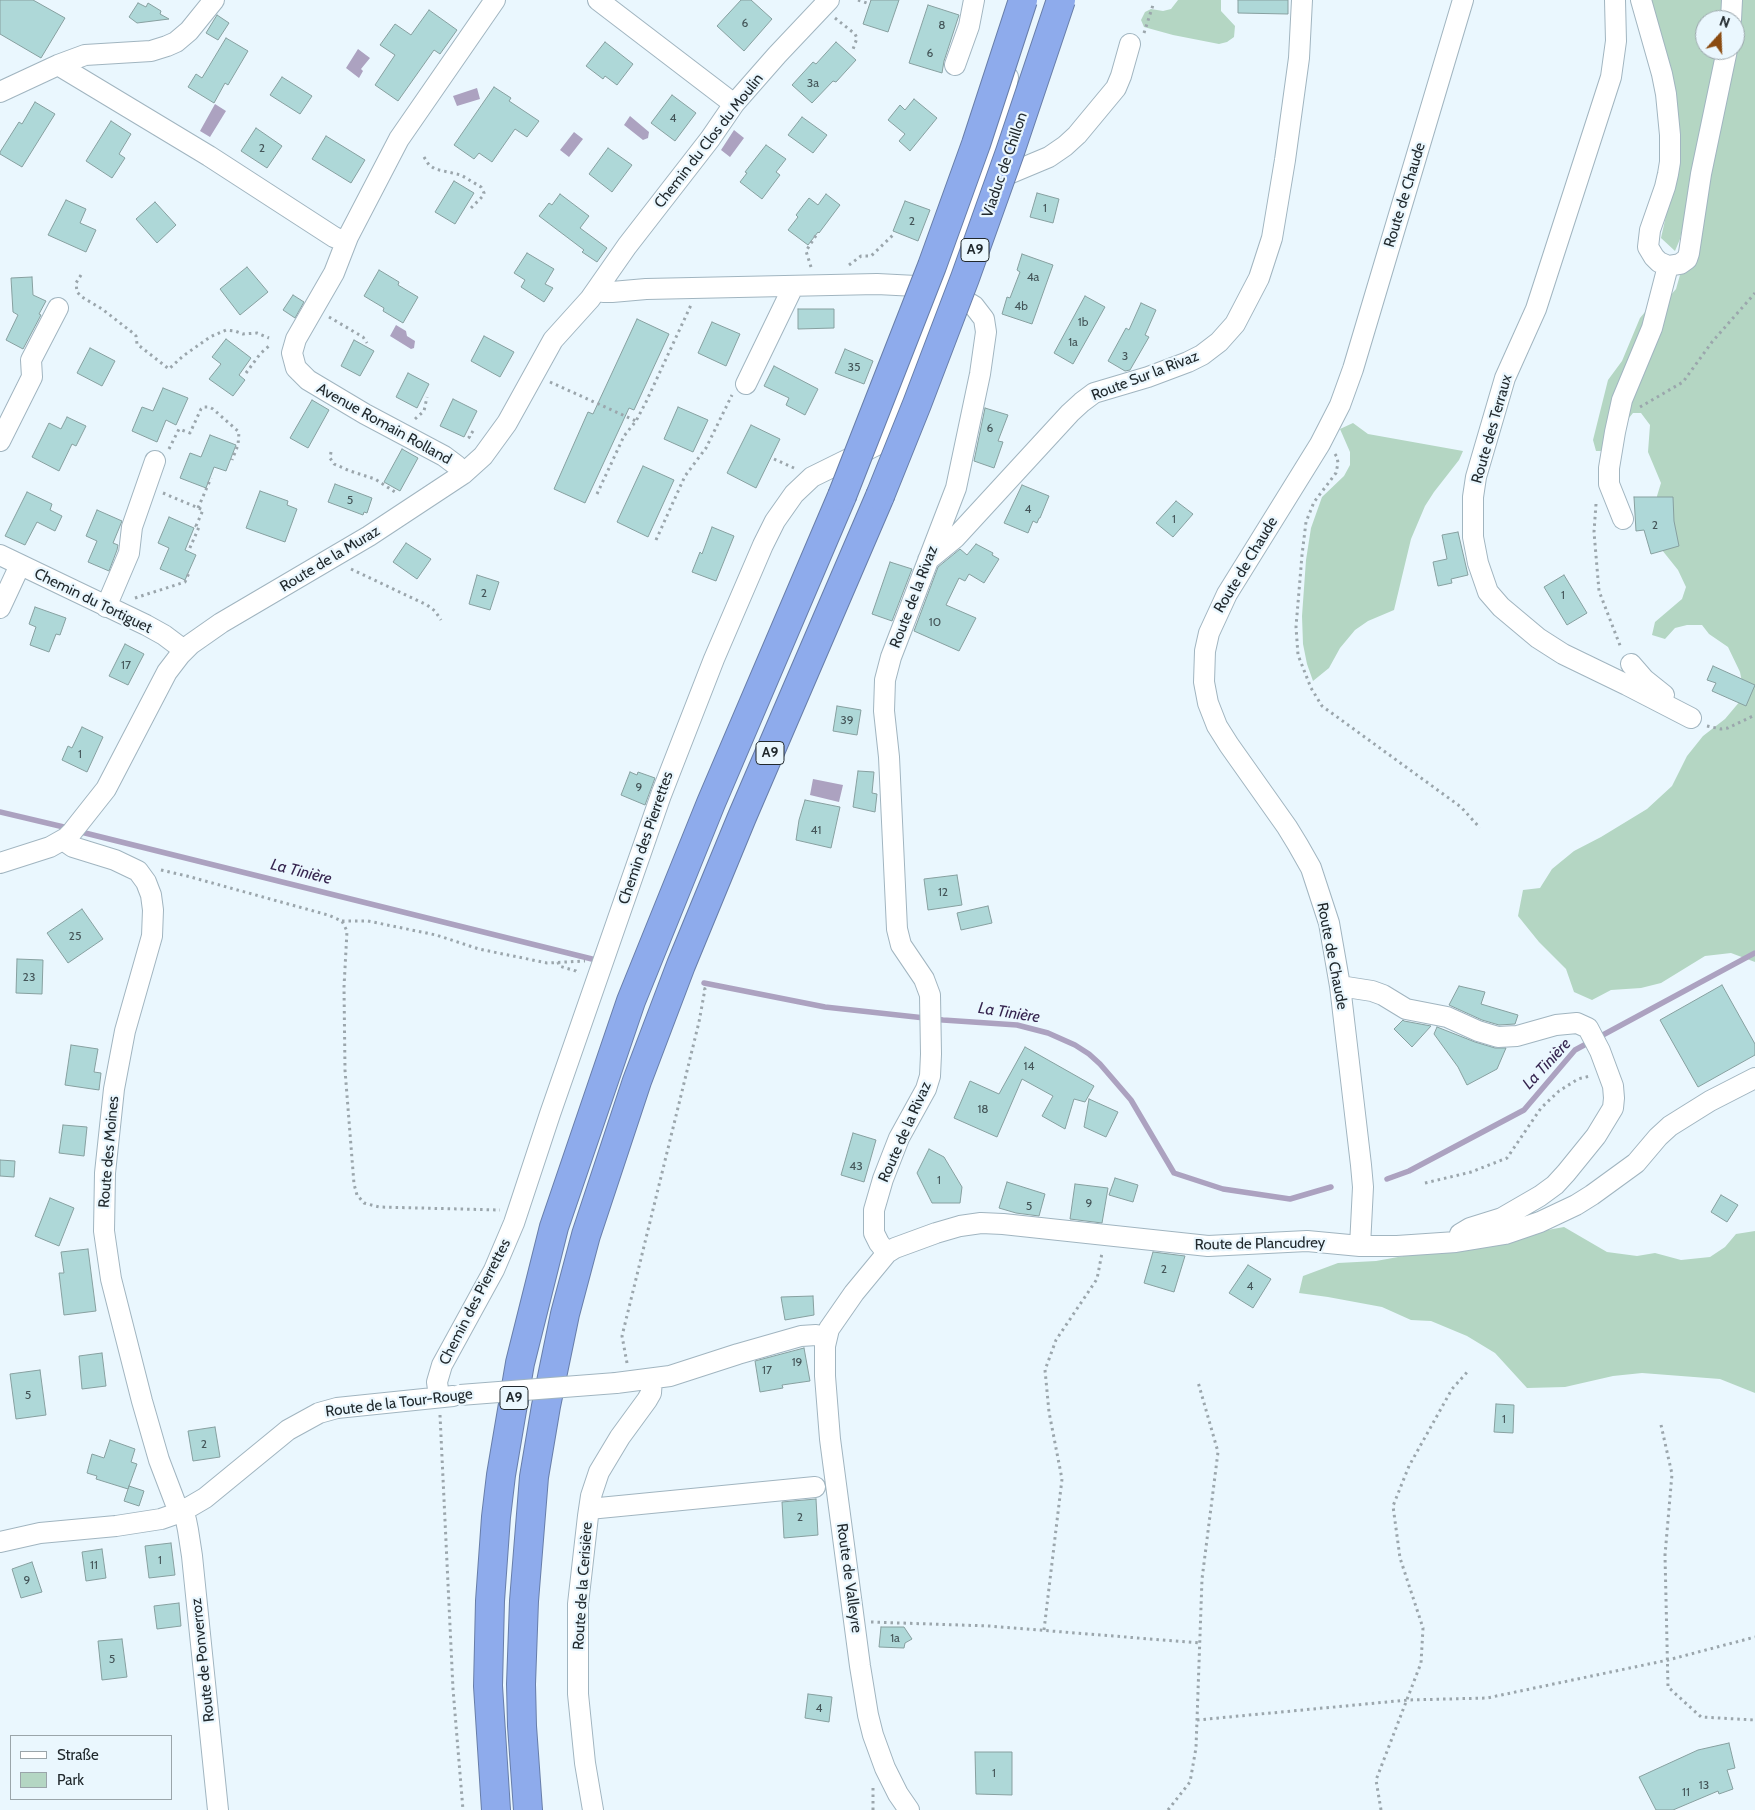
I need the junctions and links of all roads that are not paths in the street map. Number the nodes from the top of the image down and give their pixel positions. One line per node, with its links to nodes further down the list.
1 (214, 0): 15 (street)
2 (495, 0): 20 (street, Avenue Romain Rolland)
3 (598, 0): 18 (street)
4 (974, 0): 16 (street)
5 (1015, 0): 19 (street, Chemin des Pierrettes)
6 (1023, 0): 55 (highway, A9, bridge)
7 (1061, 0): 56 (highway, Viaduc de Chillon / A9, bridge)
8 (1302, 0): 32 (street, Route Sur la Rivaz)
9 (1464, 0): 42 (street, Route de Chaude)
10 (1615, 0): 38 (street, Route des Terraux)
11 (1641, 0): 21 (street)
12 (826, 4): 18 (street, Chemin du Clos du Moulin)
13 (1130, 44): 19 (street)
14 (1725, 60): 21 (street)
15 (58, 64): 17 (street); 20 (street)
16 (955, 65)
17 (0, 92)
18 (734, 104): 23 (street, Chemin du Clos du Moulin)
19 (976, 187): 24 (street, Chemin des Pierrettes)
20 (346, 242): 29 (street, Avenue Romain Rolland)
21 (1668, 266): 30 (street)
22 (793, 286): 23 (street, Route de la Rivaz); 24 (street, Route de la Rivaz); 26 (street)
23 (597, 289): 29 (street, Route de la Muraz)
24 (940, 290): 32 (street, Route de la Rivaz); 49 (street, Chemin des Pierrettes)
25 (58, 308): 27 (street)
26 (739, 388)
27 (0, 441)
28 (155, 461): 34 (street)
29 (463, 474): 36 (street, Route de la Muraz)
30 (1623, 518)
31 (0, 555): 33 (street, Chemin du Tortiguet)
32 (927, 561): 46 (street, Route de la Rivaz)
33 (20, 565): 34 (street, Chemin du Tortiguet); 35 (street)
34 (109, 599): 36 (street, Chemin du Tortiguet)
35 (0, 608)
36 (184, 650): 40 (street, Route de la Muraz)
37 (1631, 664): 38 (street)
38 (1669, 708): 39 (street, Route des Terraux)
39 (1691, 718)
40 (72, 830): 41 (street); 52 (street, Route des Moines)
41 (0, 863)
42 (1340, 986): 44 (street); 45 (street, Route de Chaude)
43 (1755, 1078): 44 (street, Route de Plancudrey)
44 (1456, 1242): 45 (street, Route de Plancudrey)
45 (1360, 1246): 46 (street, Route de Plancudrey)
46 (887, 1254): 47 (street, Route de Plancudrey)
47 (826, 1337): 48 (street, Route de la Tour-Rouge); 58 (street, Route de Valleyre)
48 (652, 1379): 49 (street, Route de la Tour-Rouge, bridge); 51 (street, Route de la Cerisière)
49 (439, 1397): 52 (street, Route de la Tour-Rouge)
50 (815, 1488): 51 (street)
51 (589, 1509): 57 (street, Route de la Cerisière)
52 (181, 1512): 53 (street, Route de la Tour-Rouge); 54 (street, Route de Ponverroz)
53 (0, 1542)
54 (218, 1810)
55 (496, 1810)
56 (528, 1810)
57 (593, 1810)
58 (909, 1810)

